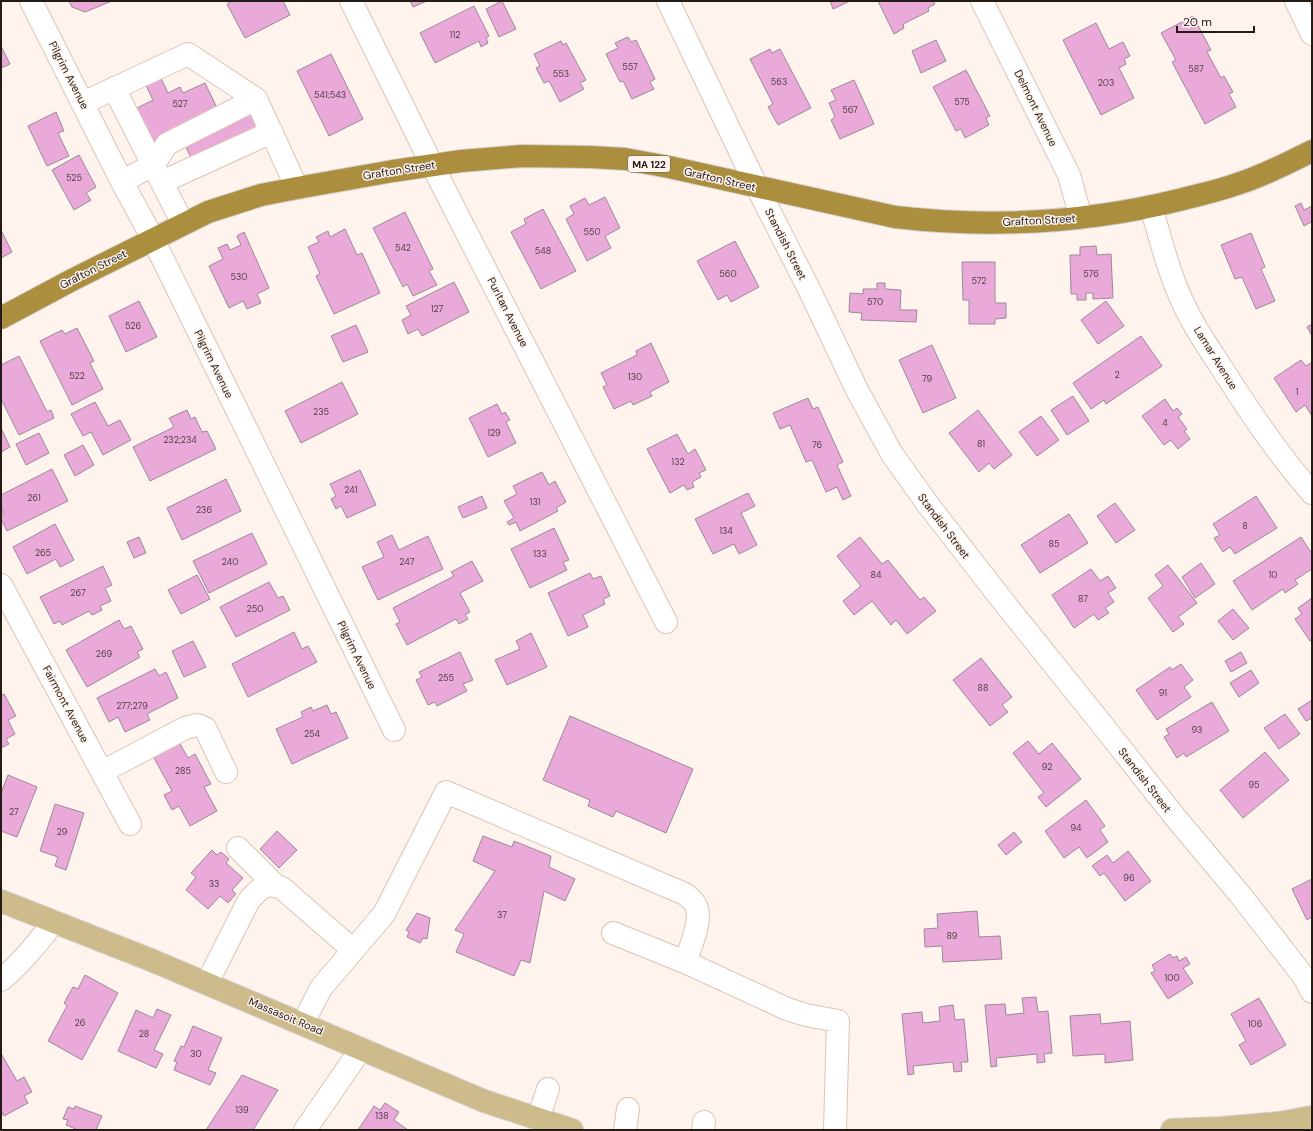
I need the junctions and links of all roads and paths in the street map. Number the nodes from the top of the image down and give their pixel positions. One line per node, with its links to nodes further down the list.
1 (31, 1): 9 (street, Pilgrim Avenue)
2 (351, 1): 12 (street, Puritan Avenue)
3 (668, 1): 15 (street, Standish Street)
4 (982, 1): 18 (street, Delmont Avenue)
5 (1296, 1): 6 (street)
6 (1312, 34)
7 (114, 88): 8 (street); 9 (street); 13 (street)
8 (256, 99): 10 (street); 13 (street)
9 (83, 103): 14 (street, Pilgrim Avenue)
10 (272, 132): 13 (street); 16 (street)
11 (1312, 151): 17 (highway, Grafton Street / MA 122)
12 (432, 165): 15 (highway, Grafton Street / MA 122); 16 (highway, Grafton Street / MA 122); 24 (street, Puritan Avenue)
13 (158, 173): 14 (street); 19 (street)
14 (122, 182): 20 (street, Pilgrim Avenue)
15 (757, 187): 18 (highway, Grafton Street / MA 122); 38 (street, Standish Street)
16 (296, 188): 19 (highway, Grafton Street / MA 122)
17 (1151, 207): 18 (highway, Grafton Street / MA 122); 22 (street, Lamar Avenue)
18 (1081, 218)
19 (183, 224): 20 (highway, Grafton Street / MA 122)
20 (153, 239): 21 (highway, Grafton Street / MA 122); 25 (street, Pilgrim Avenue)
21 (1, 318)
22 (1312, 493)
23 (1, 585): 26 (street, Fairmont Avenue)
24 (666, 622)
25 (394, 730)
26 (102, 772): 27 (street); 28 (street, Fairmont Avenue)
27 (226, 772)
28 (130, 824)
29 (238, 848): 30 (street)
30 (274, 884): 34 (street); 37 (street)
31 (1, 901): 32 (main road, Massasoit Road)
32 (54, 922): 36 (street); 37 (main road, Massasoit Road)
33 (613, 933): 35 (street)
34 (353, 950): 35 (street); 39 (street)
35 (685, 962): 46 (street)
36 (1, 980)
37 (207, 983): 39 (main road, Massasoit Road)
38 (1312, 992)
39 (304, 1023): 40 (main road, Massasoit Road)
40 (361, 1049): 43 (main road, Massasoit Road); 44 (street)
41 (548, 1089): 43 (street)
42 (1312, 1117): 47 (main road)
43 (538, 1119): 45 (main road, Massasoit Road)
44 (305, 1130)
45 (572, 1130)
46 (835, 1130)
47 (1172, 1130)

